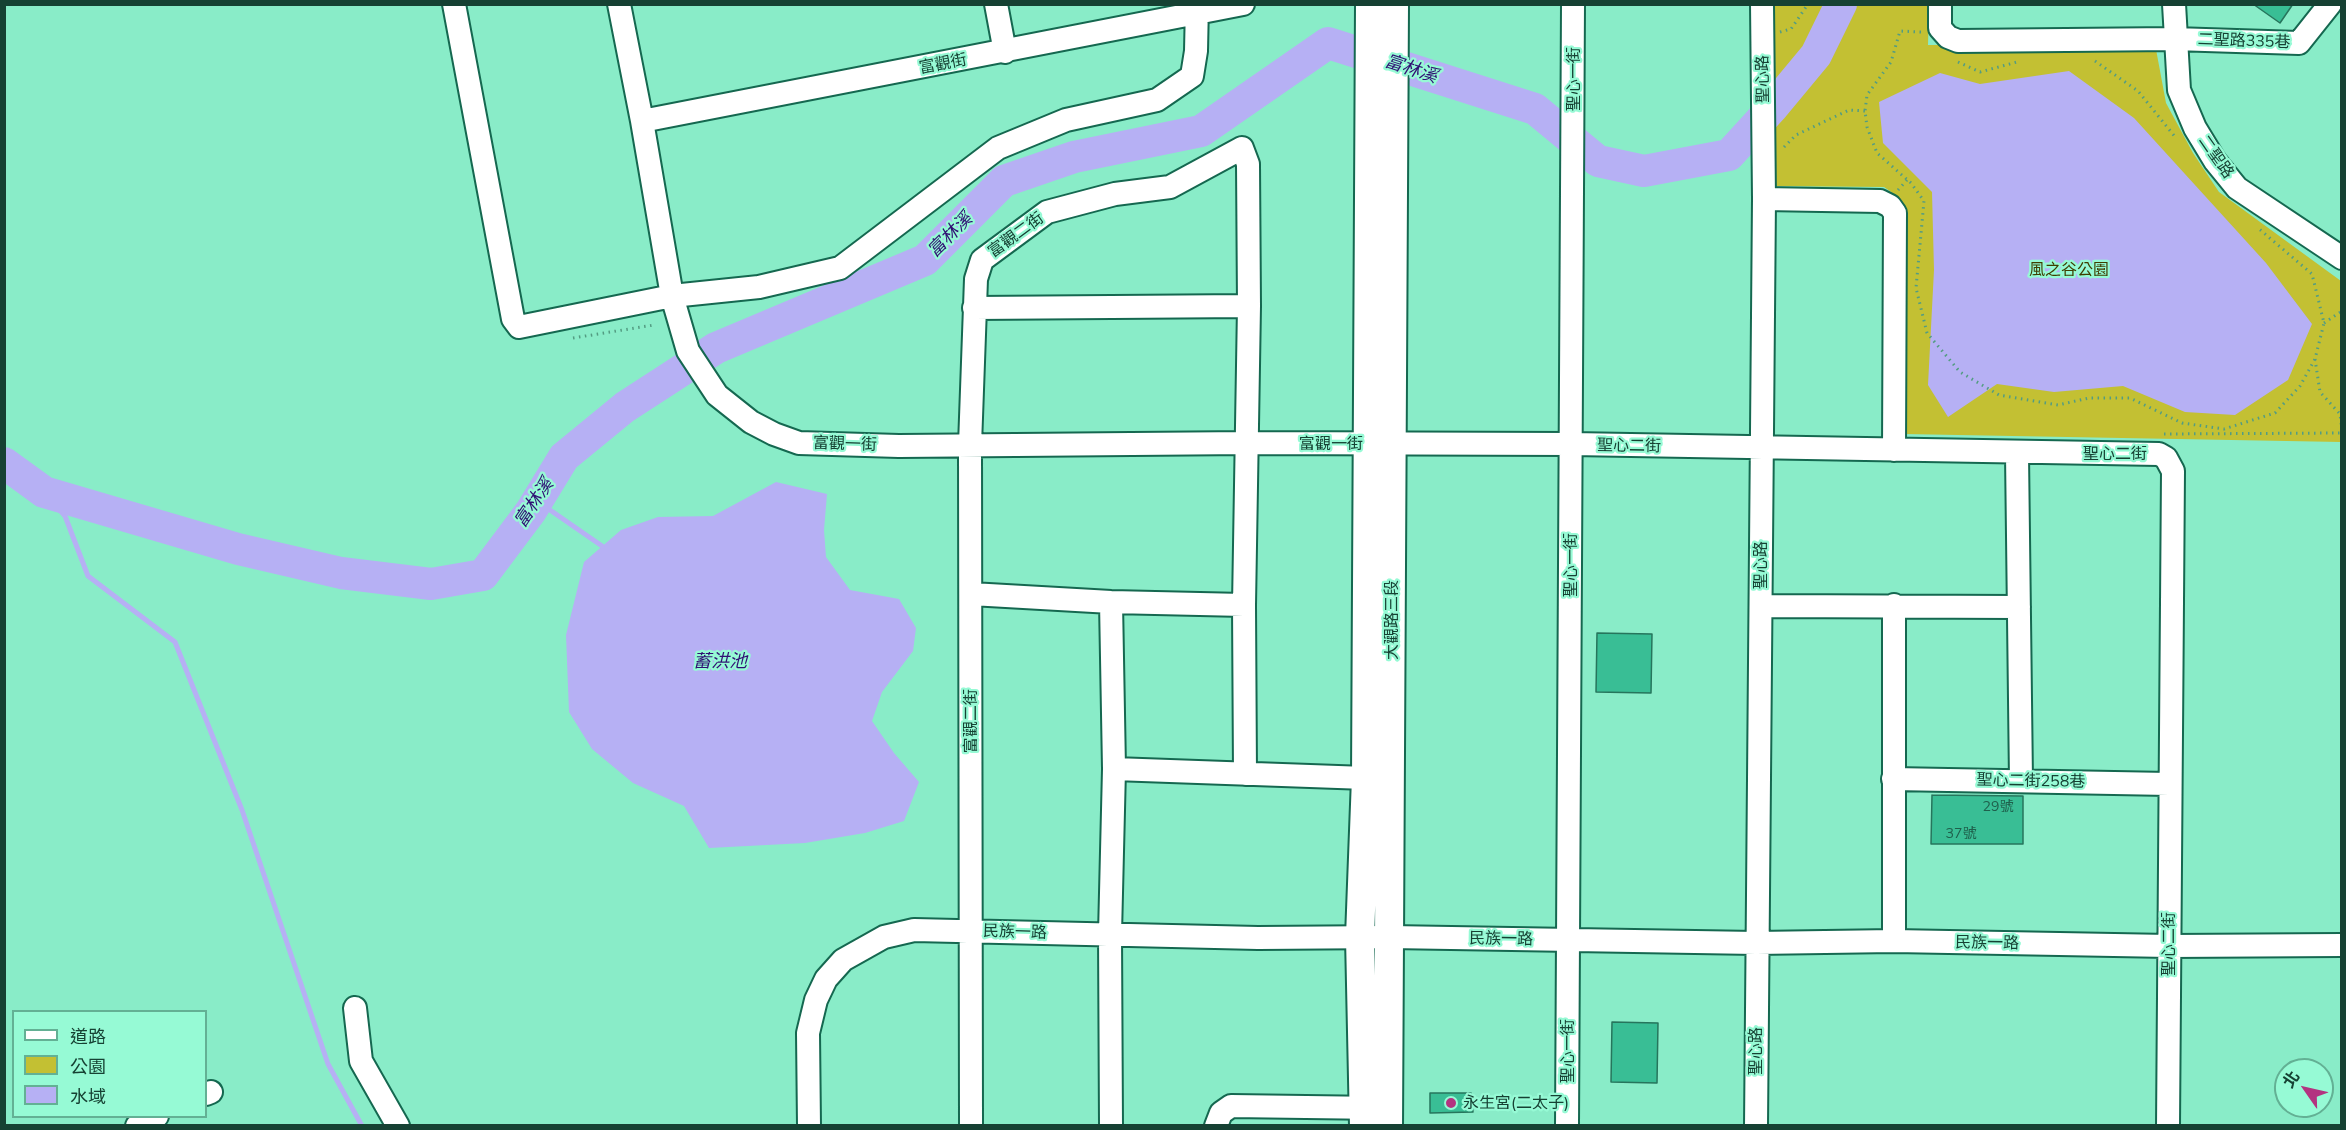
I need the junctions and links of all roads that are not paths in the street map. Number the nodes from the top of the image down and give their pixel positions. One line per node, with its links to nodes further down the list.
1 (454, 4): 19 (street)
2 (619, 4): 16 (street, 富觀一街)
3 (996, 4): 15 (street)
4 (1243, 4): 12 (street, 富觀街)
5 (1370, 4): 14 (main road)
6 (1394, 4): 14 (main road)
7 (1573, 4): 24 (street, 聖心一街)
8 (1762, 4): 17 (street, 聖心路)
9 (1940, 4): 13 (street)
10 (2174, 4): 13 (street, 二聖路)
11 (2330, 4): 13 (street, 二聖路335巷)
12 (1197, 9): 15 (street, 富觀街); 19 (street)
13 (2174, 39): 18 (street, 二聖路)
14 (1383, 40): 23 (main road, 大觀路三段)
15 (1005, 52): 16 (street, 富觀街)
16 (642, 121): 19 (street, 富觀一街)
17 (1764, 199): 26 (street, 聖心路); 27 (street)
18 (2342, 258)
19 (672, 296): 25 (street, 富觀一街)
20 (1250, 306): 21 (street); 21 (street, 富觀二街); 22 (street, 富觀二街)
21 (974, 308): 25 (street, 富觀二街)
22 (1248, 443): 23 (street, 富觀一街); 25 (street, 富觀一街); 31 (street, 富觀二街)
23 (1381, 443): 24 (street, 聖心二街); 37 (main road, 大觀路三段); 43 (main road, 大觀路三段)
24 (1572, 444): 26 (street, 聖心二街); 45 (street, 聖心一街)
25 (970, 445): 29 (street, 富觀二街)
26 (1761, 449): 27 (street, 聖心二街); 32 (street, 聖心路)
27 (1894, 450): 28 (street, 聖心二街)
28 (2017, 454): 34 (street); 40 (street, 聖心二街)
29 (971, 594): 30 (street); 41 (street, 富觀二街)
30 (1111, 602): 31 (street); 35 (street)
31 (1244, 605): 36 (street, 富觀二街)
32 (1761, 606): 33 (street); 47 (street, 聖心路)
33 (1894, 606): 34 (street); 38 (street)
34 (2019, 607): 39 (street)
35 (1114, 769): 36 (street); 42 (street)
36 (1245, 774): 37 (street)
37 (1366, 778): 44 (main road, 大觀路三段)
38 (1893, 779): 39 (street, 聖心二街258巷); 46 (street)
39 (2021, 781): 40 (street, 聖心二街258巷)
40 (2169, 784): 49 (street, 聖心二街)
41 (970, 931): 42 (street, 民族一路); 55 (street, 民族一路); 56 (street, 富觀二街)
42 (1110, 934): 44 (street, 民族一路); 57 (street)
43 (1390, 937): 44 (street, 民族一路); 45 (street, 民族一路); 51 (main road, 大觀路三段)
44 (1360, 938): 51 (main road, 大觀路三段)
45 (1569, 941): 47 (street, 民族一路); 59 (street, 聖心一街)
46 (1894, 942): 47 (street, 民族一路); 49 (street, 民族一路)
47 (1756, 943): 60 (street, 聖心路)
48 (2342, 945): 49 (street, 民族一路)
49 (2169, 946): 61 (street, 聖心二街)
50 (354, 1008): 54 (street)
51 (1376, 1117): 58 (street)
52 (153, 1118): 53 (street)
53 (137, 1125)
54 (398, 1125)
55 (810, 1125)
56 (971, 1125)
57 (1111, 1125)
58 (1216, 1125)
59 (1567, 1125)
60 (1756, 1125)
61 (2168, 1125)

